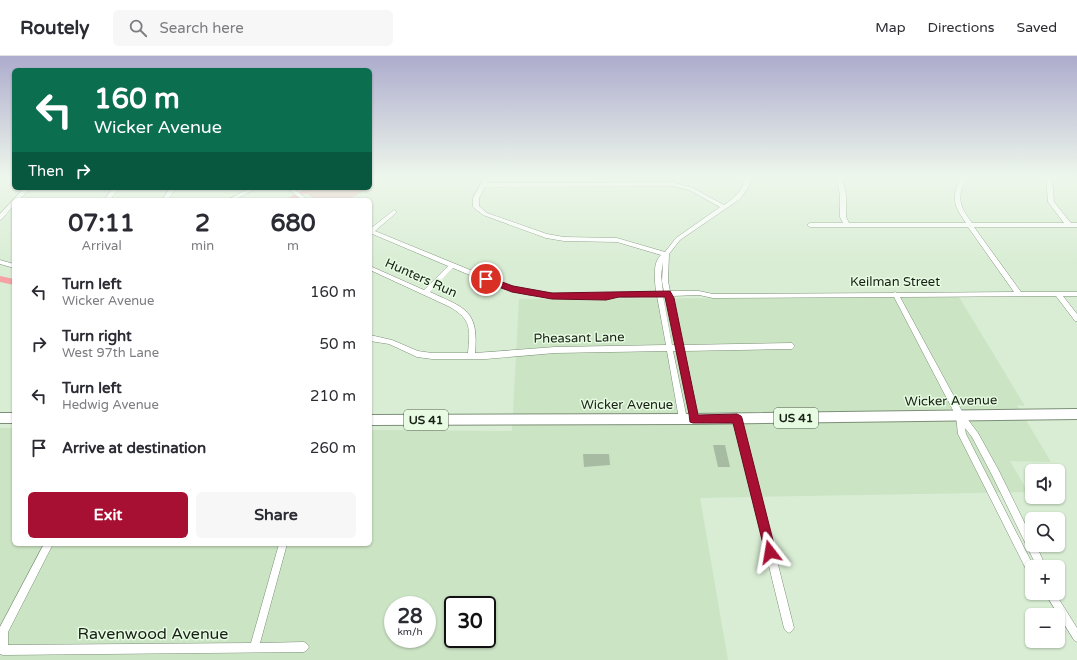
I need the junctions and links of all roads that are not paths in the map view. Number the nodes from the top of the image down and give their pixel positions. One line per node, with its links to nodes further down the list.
1 (12, 204): 10 (street)
2 (476, 204): 18 (street)
3 (719, 204): 8 (street)
4 (728, 204): 8 (street)
5 (843, 204): 11 (street)
6 (958, 204): 12 (street)
7 (1053, 204): 13 (street)
8 (724, 207): 18 (street)
9 (394, 212): 16 (street)
10 (0, 218)
11 (847, 225): 12 (street); 15 (street)
12 (968, 225): 13 (street); 24 (street)
13 (1069, 225): 14 (street)
14 (1077, 225)
15 (810, 226)
16 (372, 230)
17 (372, 231): 21 (street, Keilman Street)
18 (666, 254): 28 (street)
19 (0, 262): 20 (street)
20 (12, 265)
21 (452, 265): 23 (street); 28 (street, Keilman Street)
22 (372, 269): 23 (street, Hunters Run)
23 (425, 293): 34 (street, Hunters Run)
24 (1018, 293): 25 (street, Keilman Street); 26 (street, Keilman Street)
25 (895, 294): 28 (street, Keilman Street); 36 (street)
26 (1058, 294): 27 (street, Keilman Street); 29 (street)
27 (1077, 294)
28 (664, 296): 32 (street); 33 (street)
29 (1077, 319)
30 (372, 338): 34 (street, Pheasant Lane)
31 (792, 346): 33 (street, Pheasant Lane)
32 (670, 348): 33 (street, Pheasant Lane); 34 (street, Pheasant Lane); 40 (street)
33 (680, 348): 40 (street)
34 (471, 356)
35 (1077, 414): 36 (highway, Wicker Avenue / US 41)
36 (960, 415): 39 (highway, Wicker Avenue / US 41); 44 (street); 45 (street)
37 (0, 418): 38 (highway)
38 (12, 418)
39 (737, 418): 40 (highway, Wicker Avenue / US 41); 47 (street)
40 (688, 419): 41 (highway, Wicker Avenue / US 41)
41 (372, 420)
42 (49, 546): 50 (street, Ravenwood Avenue)
43 (282, 546): 50 (street)
44 (1026, 560)
45 (1038, 560)
46 (1054, 600): 48 (street)
47 (789, 628)
48 (1077, 637)
49 (304, 647): 50 (street, Ravenwood Avenue)
50 (254, 648)

